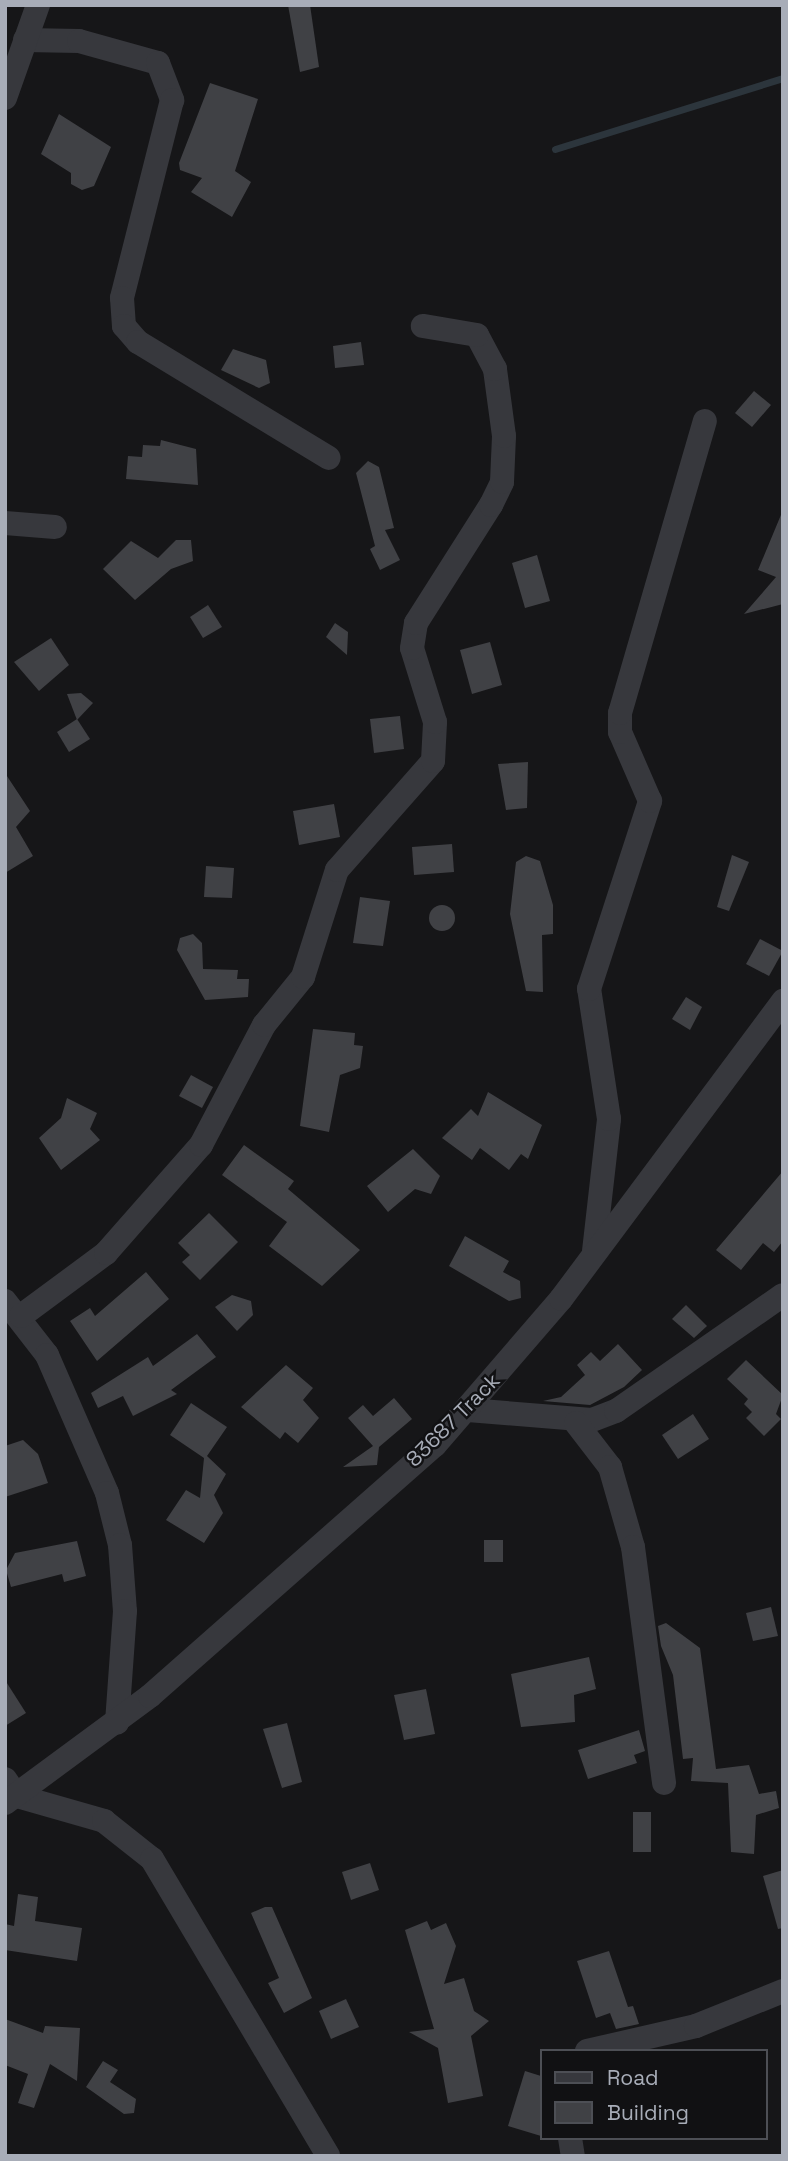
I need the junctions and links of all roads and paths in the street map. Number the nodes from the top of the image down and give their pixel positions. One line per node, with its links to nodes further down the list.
1 (38, 5): 2 (street)
2 (25, 40): 3 (street); 6 (street)
3 (5, 98)
4 (423, 326): 12 (street)
5 (705, 421): 10 (street)
6 (330, 458)
7 (5, 523): 8 (street)
8 (55, 527)
9 (783, 1001): 10 (street, 83687 Track)
10 (594, 1251): 13 (street, 83687 Track)
11 (783, 1295): 14 (street)
12 (13, 1309): 15 (street)
13 (468, 1410): 14 (street); 15 (street, 83687 Track)
14 (576, 1423): 16 (street)
15 (117, 1723): 17 (street, 83687 Track)
16 (664, 1783)
17 (9, 1793): 20 (street)
18 (783, 1991): 19 (street)
19 (596, 2049)
20 (331, 2154)

